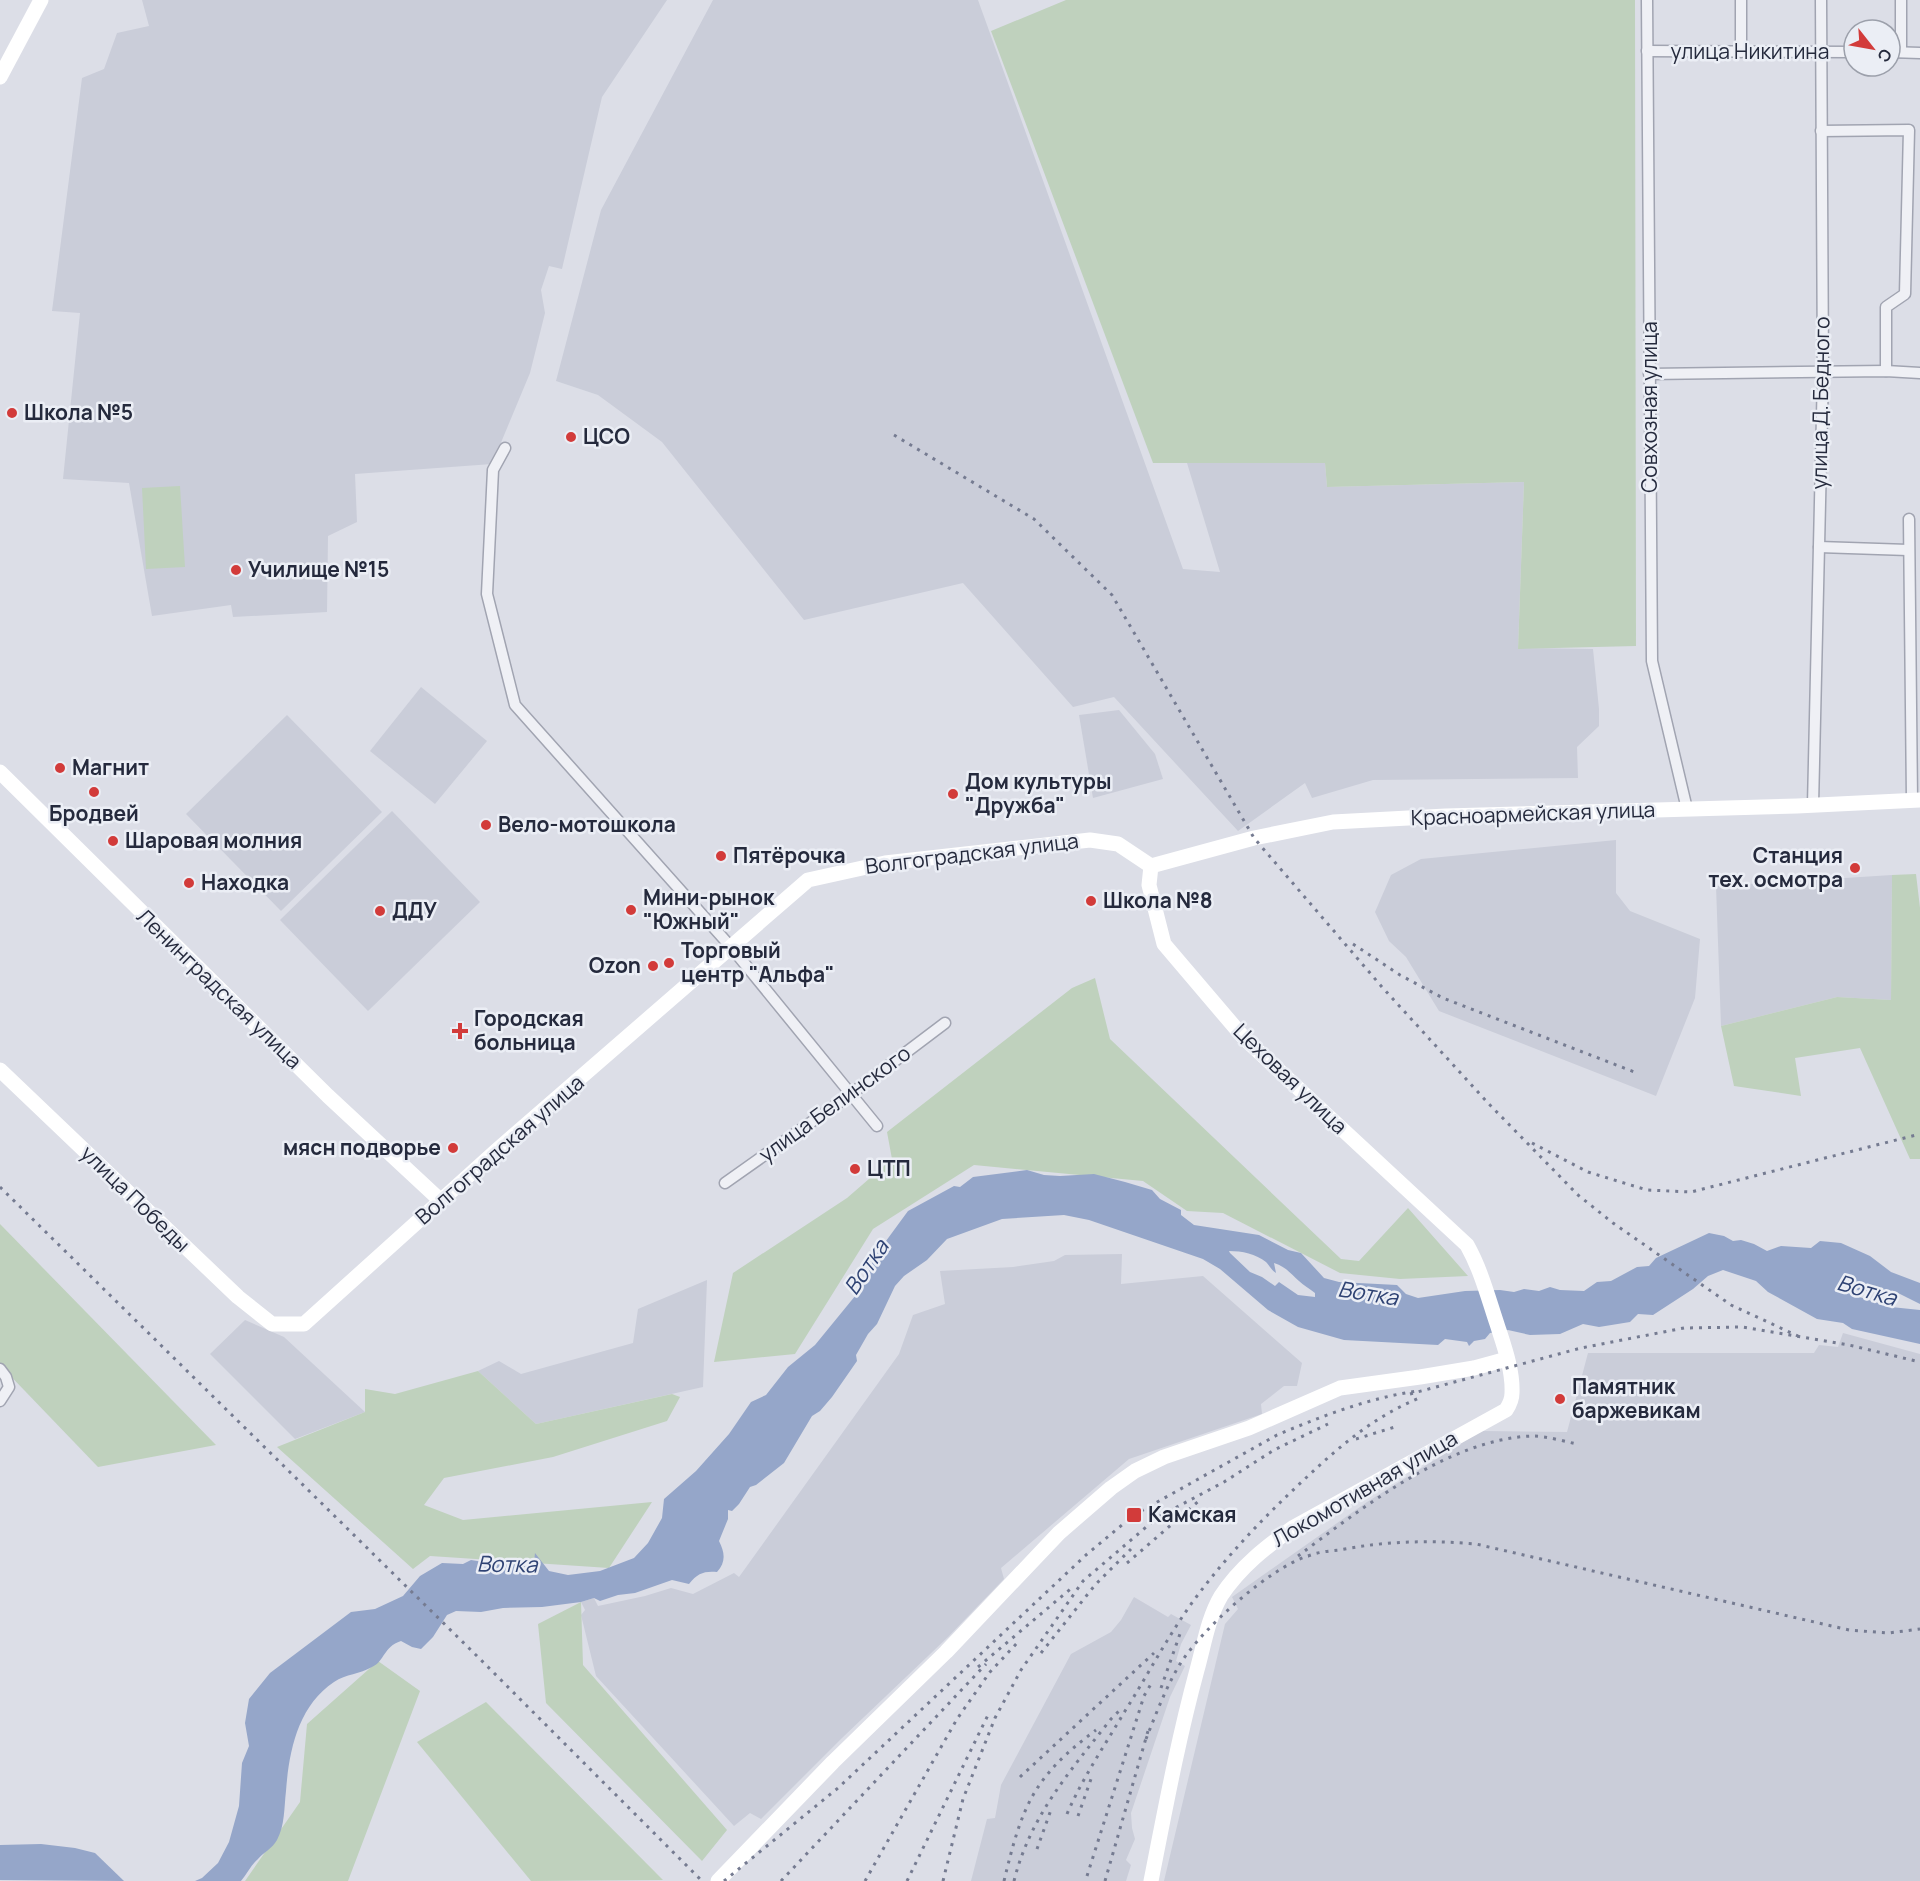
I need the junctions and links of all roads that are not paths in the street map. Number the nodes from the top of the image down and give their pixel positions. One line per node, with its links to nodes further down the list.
1 (42, 0): 13 (main road)
2 (1647, 0): 7 (street, Совхозная улица)
3 (1741, 0): 8 (street)
4 (1821, 0): 9 (street, улица Д. Бедного)
5 (1901, 0): 6 (street)
6 (1899, 18)
7 (1647, 51): 8 (street, улица Никитина); 18 (street, Совхозная улица)
8 (1741, 52): 9 (street, улица Никитина)
9 (1821, 52): 10 (street, улица Никитина); 14 (street, улица Д. Бедного)
10 (1842, 52)
11 (1902, 52): 12 (street)
12 (1920, 53)
13 (0, 77)
14 (1821, 131): 15 (street); 16 (street, улица Д. Бедного)
15 (1886, 371): 16 (street); 17 (street)
16 (1823, 373): 18 (street); 21 (street, улица Д. Бедного)
17 (1920, 373)
18 (1649, 374): 26 (street, Совхозная улица)
19 (505, 448): 28 (street)
20 (1909, 519): 22 (street)
21 (1819, 547): 22 (street); 25 (street, улица Д. Бедного)
22 (1908, 550): 24 (street)
23 (0, 772): 34 (main road, Ленинградская улица)
24 (1916, 800): 25 (main road, Красноармейская улица)
25 (1813, 805): 26 (main road, Красноармейская улица)
26 (1688, 809): 27 (main road, Красноармейская улица)
27 (1151, 866): 28 (main road, Волгоградская улица); 36 (main road, Цеховая улица)
28 (731, 947): 31 (street); 34 (main road, Волгоградская улица)
29 (945, 1023): 31 (street, улица Белинского)
30 (0, 1071): 35 (main road, улица Победы)
31 (850, 1094): 32 (street); 33 (street, улица Белинского)
32 (877, 1126)
33 (725, 1183)
34 (441, 1201): 35 (main road, Волгоградская улица)
35 (272, 1324)
36 (1506, 1355): 39 (main road); 40 (main road, Локомотивная улица)
37 (0, 1369): 38 (street)
38 (0, 1401)
39 (718, 1881)
40 (1151, 1881)

